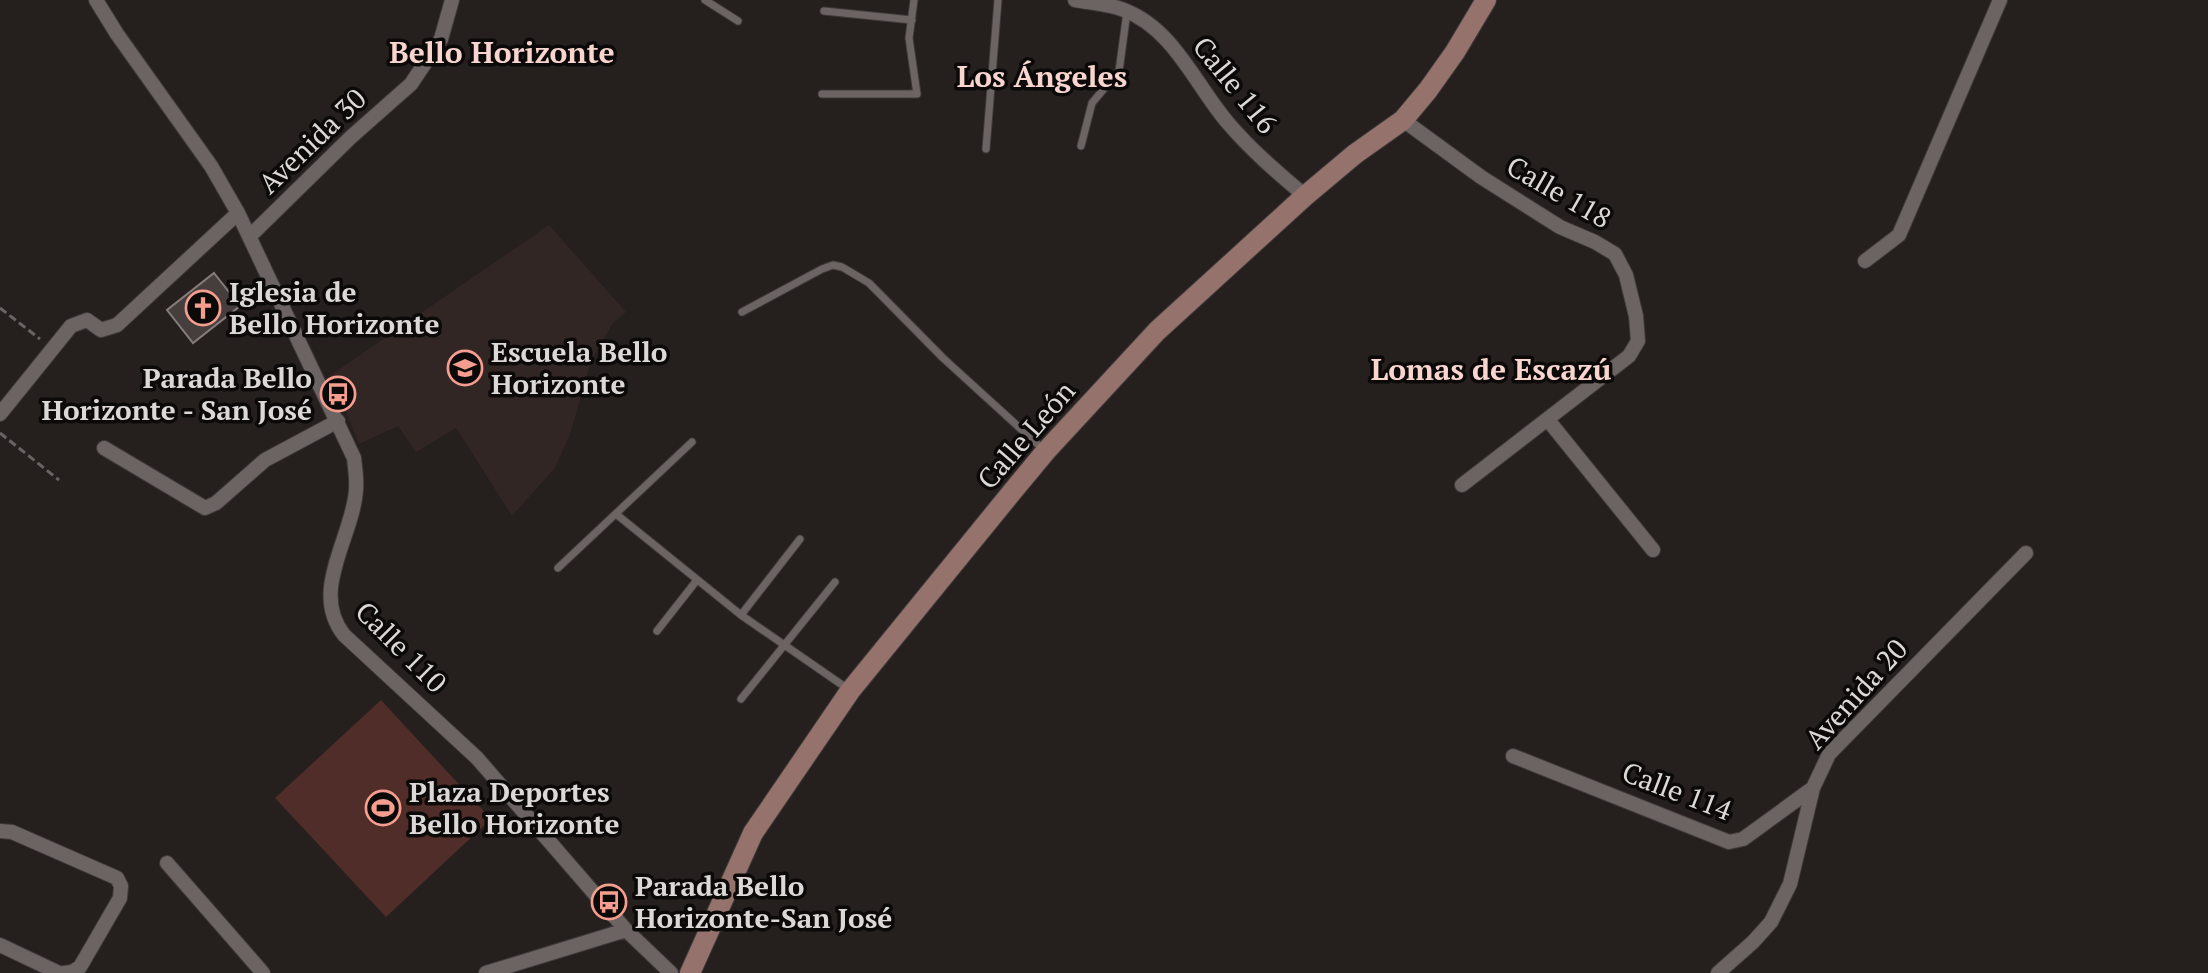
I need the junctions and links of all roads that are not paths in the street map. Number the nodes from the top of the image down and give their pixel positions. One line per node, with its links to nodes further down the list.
1 (96, 0): 18 (street, Calle 110)
2 (452, 0): 19 (street, Avenida 30)
3 (705, 0): 12 (lane)
4 (914, 0): 11 (lane)
5 (998, 0): 16 (lane)
6 (1075, 0): 10 (street, Calle 116)
7 (1486, 0): 14 (main road, Calle León)
8 (2000, 0): 20 (street)
9 (824, 11): 11 (lane)
10 (1127, 12): 15 (lane); 17 (street, Calle 116)
11 (912, 20): 13 (lane)
12 (738, 21)
13 (822, 94)
14 (1403, 120): 17 (main road, Calle León); 23 (street, Calle 118)
15 (1081, 146)
16 (986, 149)
17 (1305, 196): 27 (main road, Calle León)
18 (238, 213): 19 (street, Calle 110); 22 (street)
19 (250, 236): 24 (street, Calle 110)
20 (1865, 261)
21 (742, 312): 27 (lane)
22 (0, 414)
23 (1548, 420): 28 (street); 31 (street)
24 (338, 421): 26 (street); 45 (street, Calle 110)
25 (692, 442): 29 (lane)
26 (104, 448)
27 (1046, 451): 39 (main road, Calle León)
28 (1462, 485)
29 (616, 514): 33 (lane); 34 (lane)
30 (800, 539): 36 (lane)
31 (1653, 550)
32 (2026, 553): 42 (street, Avenida 20)
33 (558, 568)
34 (697, 580): 36 (lane); 37 (lane)
35 (835, 582): 38 (lane)
36 (741, 615): 38 (lane)
37 (657, 631)
38 (785, 645): 39 (lane); 40 (lane)
39 (850, 691): 51 (main road, Calle León)
40 (741, 699)
41 (1513, 756): 42 (street, Calle 114)
42 (1813, 788): 52 (street, Avenida 20)
43 (0, 831): 47 (street)
44 (167, 863): 48 (street)
45 (626, 930): 49 (street); 50 (street, Calle 110)
46 (0, 945): 47 (street)
47 (62, 973)
48 (263, 973)
49 (486, 973)
50 (671, 973)
51 (690, 973)
52 (1718, 973)

